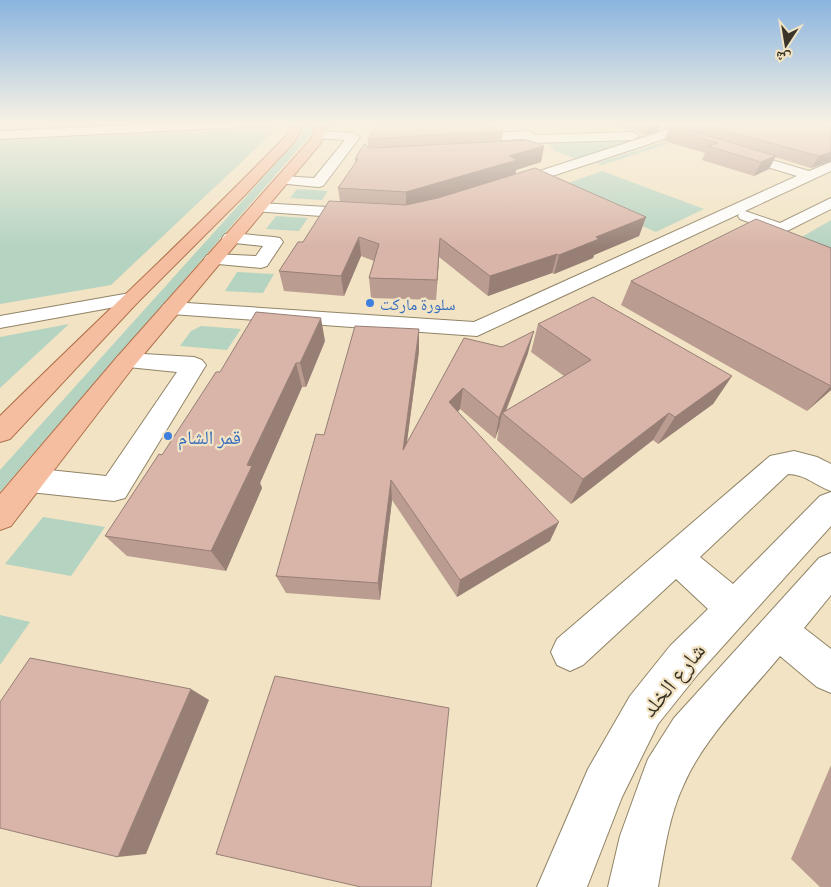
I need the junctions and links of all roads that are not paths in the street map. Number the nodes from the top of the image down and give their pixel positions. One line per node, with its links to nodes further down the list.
1 (266, 164): 9 (main road)
2 (294, 164): 10 (main road)
3 (333, 164): 10 (street)
4 (573, 164): 8 (street)
5 (765, 164): 7 (street)
6 (831, 166): 7 (street)
7 (812, 181): 12 (street)
8 (494, 190)
9 (240, 192): 10 (main road); 16 (main road)
10 (271, 194): 13 (street); 14 (main road)
11 (831, 203): 12 (street)
12 (732, 211): 17 (street)
13 (377, 215)
14 (231, 238): 15 (main road); 15 (street)
15 (213, 259): 17 (main road)
16 (130, 298): 18 (street); 20 (main road)
17 (171, 308): 19 (main road)
18 (0, 322)
19 (126, 361): 22 (main road); 22 (street)
20 (0, 432)
21 (831, 479): 25 (street)
22 (30, 480): 24 (main road)
23 (831, 505): 27 (street, شارع الخلد)
24 (0, 516)
25 (676, 558): 27 (street); 29 (street)
26 (831, 569): 28 (street)
27 (734, 608): 31 (street, شارع الخلد)
28 (777, 630): 30 (street); 32 (street)
29 (570, 652)
30 (831, 673)
31 (562, 887)
32 (632, 887)

